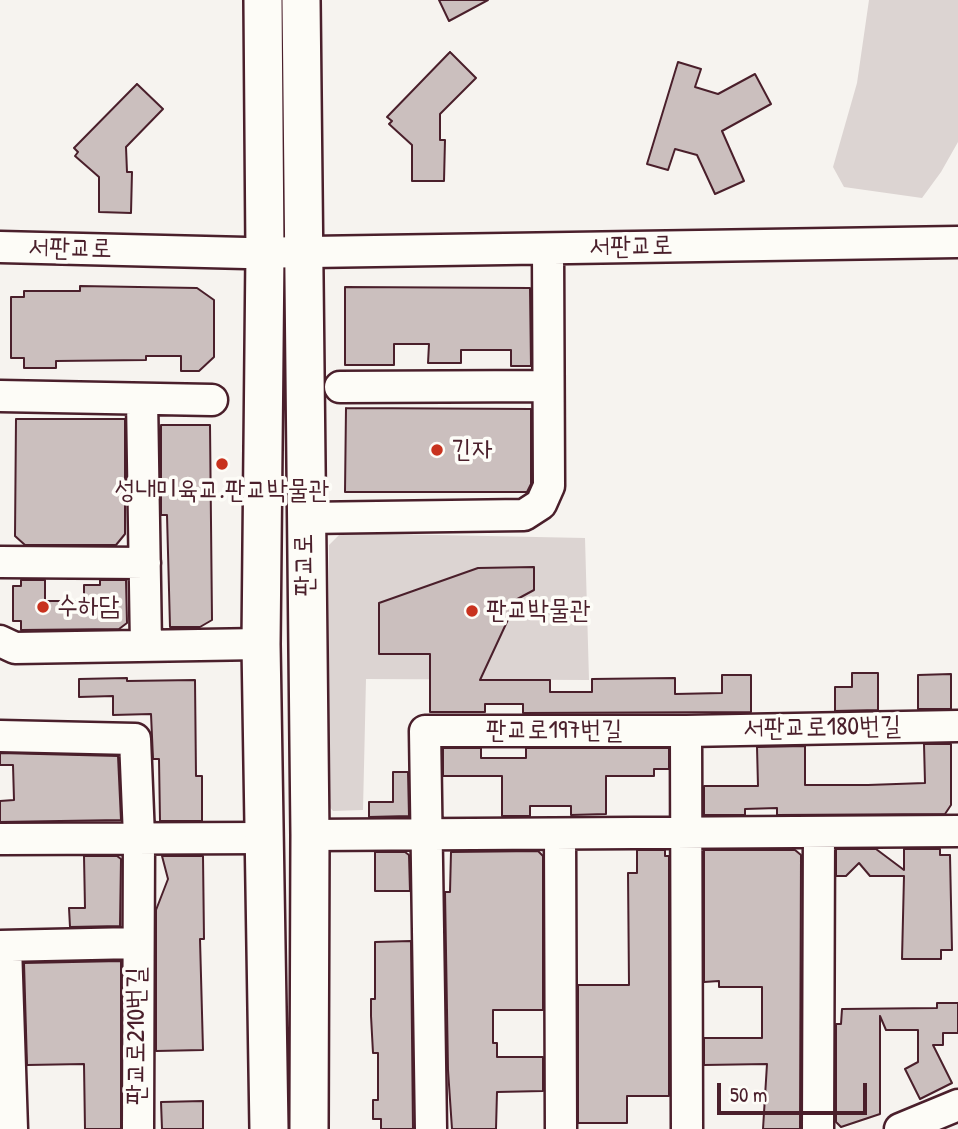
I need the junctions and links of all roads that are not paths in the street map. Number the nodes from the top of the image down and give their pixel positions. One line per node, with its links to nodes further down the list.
1 (263, 0): 6 (main road, 판교로)
2 (301, 0): 7 (main road, 판교로)
3 (958, 242): 5 (street, 서판교로)
4 (0, 247): 6 (street, 서판교로)
5 (548, 248): 7 (street, 서판교로); 8 (street)
6 (265, 252): 7 (street, 서판교로); 17 (main road, 판교로)
7 (304, 252): 13 (main road, 판교로)
8 (548, 386): 9 (street); 13 (street)
9 (340, 387)
10 (0, 396): 11 (street)
11 (142, 399): 12 (street); 15 (street)
12 (212, 400)
13 (305, 518): 26 (main road, 판교로)
14 (0, 562): 15 (street)
15 (145, 563): 18 (street)
16 (0, 641): 18 (street)
17 (261, 644): 18 (street); 29 (main road, 판교로)
18 (146, 646)
19 (958, 726): 20 (street, 서판교로180번길)
20 (686, 731): 24 (street); 27 (street, 판교로197번길)
21 (0, 736): 28 (street, 판교로210번길)
22 (958, 831): 23 (street)
23 (819, 832): 24 (street); 41 (street)
24 (687, 833): 25 (street); 40 (street)
25 (560, 834): 27 (street); 39 (street)
26 (310, 835): 27 (street); 37 (main road, 판교로)
27 (426, 836): 38 (street, 판교로197번길)
28 (139, 837): 29 (street); 30 (street); 31 (street, 판교로210번길)
29 (267, 838): 36 (main road, 판교로)
30 (0, 839)
31 (136, 943): 32 (street); 35 (street, 판교로210번길)
32 (3, 946): 34 (street)
33 (958, 1105): 42 (street)
34 (12, 1129)
35 (138, 1129)
36 (269, 1129)
37 (309, 1129)
38 (431, 1129)
39 (561, 1129)
40 (687, 1129)
41 (818, 1129)
42 (900, 1129)

